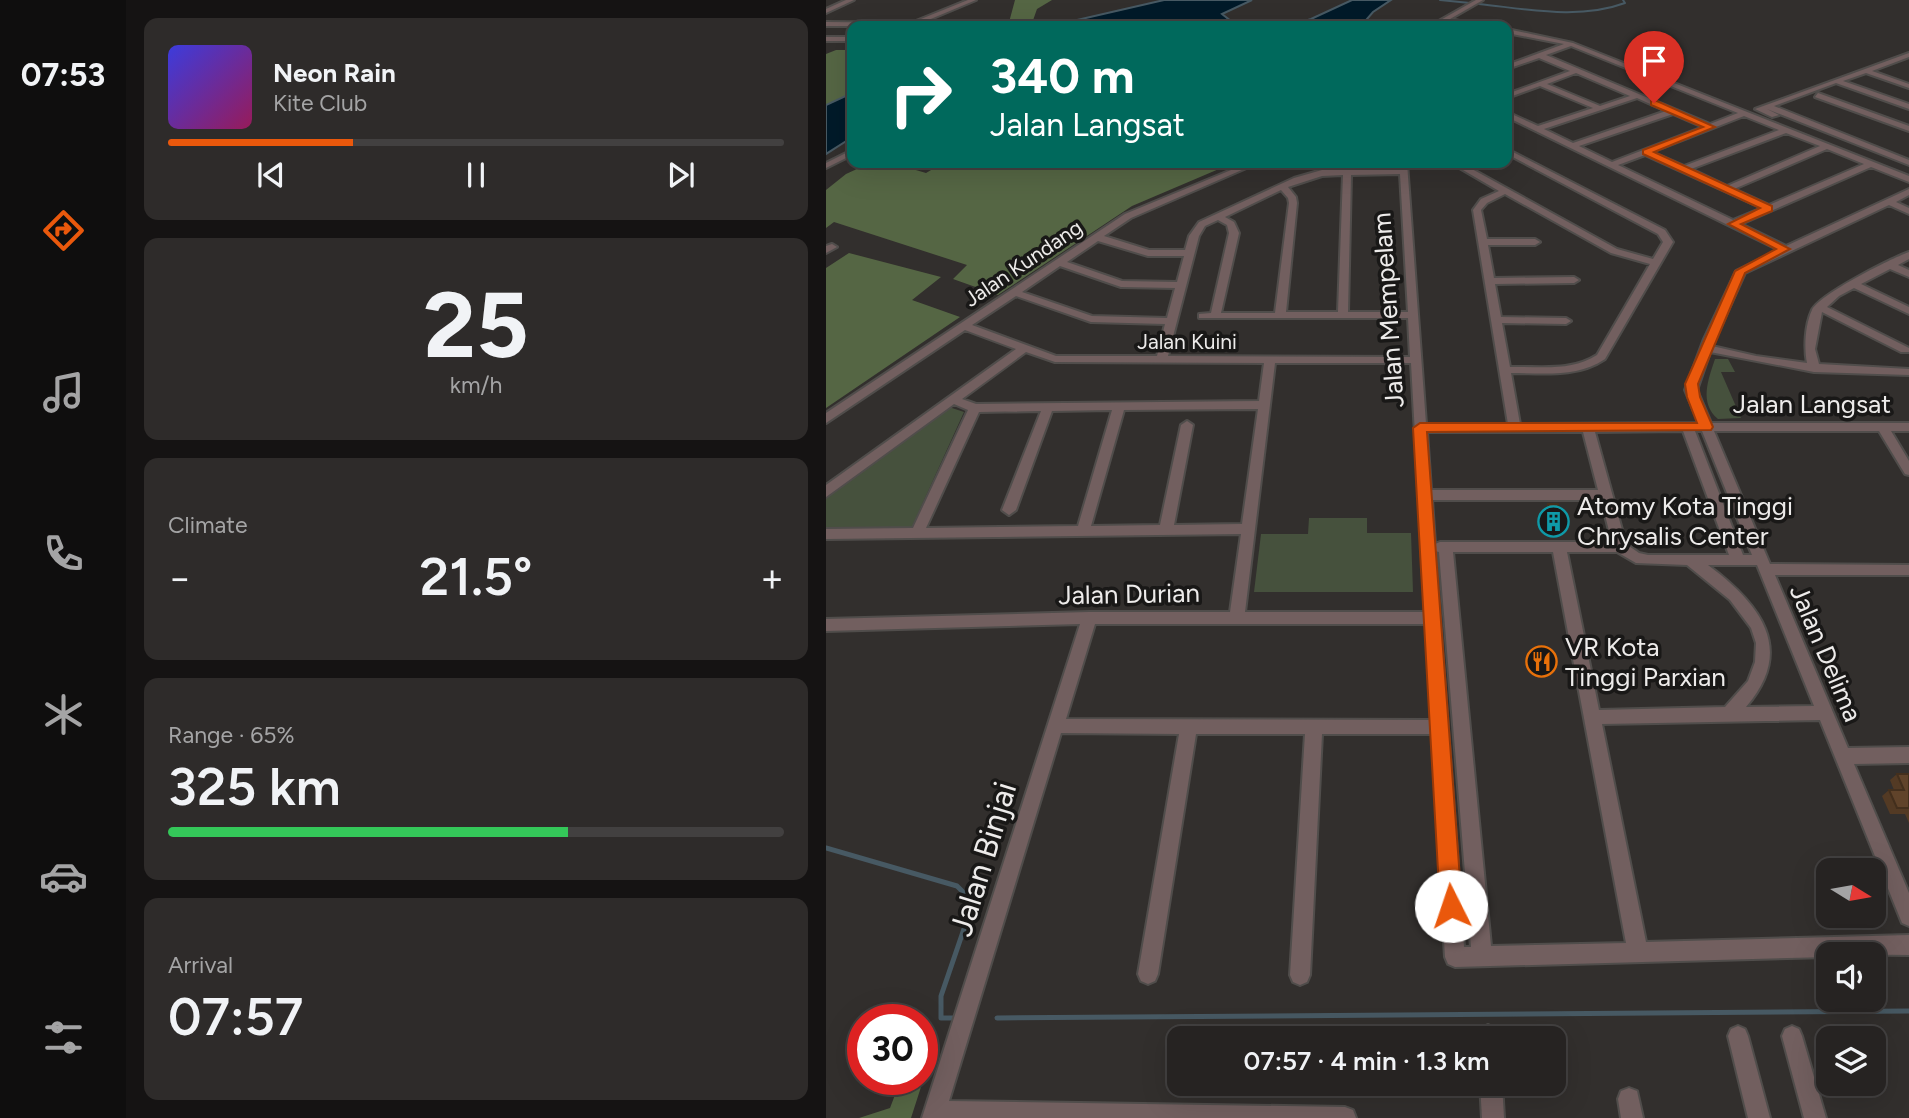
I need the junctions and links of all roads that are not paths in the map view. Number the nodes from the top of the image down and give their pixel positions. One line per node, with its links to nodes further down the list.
1 (851, 0): 5 (street)
2 (944, 0): 4 (street)
3 (1480, 0): 6 (street)
4 (971, 1): 7 (street)
5 (826, 11)
6 (1445, 19): 8 (street); 9 (street)
7 (923, 21)
8 (1442, 21)
9 (1455, 21)
10 (826, 24): 11 (street)
11 (847, 25)
12 (826, 31): 13 (street)
13 (847, 32)
14 (1512, 32): 17 (street)
15 (826, 39): 16 (street)
16 (847, 39)
17 (1571, 44): 18 (street); 36 (street)
18 (1539, 55): 21 (street); 23 (street)
19 (1909, 55): 20 (street)
20 (1893, 61): 22 (street); 24 (street)
21 (1512, 64)
22 (1909, 66)
23 (1576, 71): 26 (street); 30 (street)
24 (1867, 71): 25 (street); 27 (street)
25 (1839, 82): 31 (street); 33 (street)
26 (1541, 84): 28 (street); 34 (street)
27 (1909, 86)
28 (1512, 94)
29 (1818, 95): 39 (street)
30 (1637, 96): 34 (street); 35 (street)
31 (1777, 103): 32 (street); 48 (street)
32 (1767, 106): 50 (street); 59 (street)
33 (1909, 107)
34 (1601, 108): 41 (street)
35 (1673, 111): 40 (street); 44 (street)
36 (1745, 113): 40 (street); 42 (street)
37 (1909, 113): 39 (street)
38 (1512, 116): 41 (street)
39 (1888, 122): 43 (street)
40 (1711, 127): 46 (street)
41 (1537, 129): 44 (street)
42 (1786, 130): 45 (street); 58 (street)
43 (1909, 130)
44 (1571, 146): 52 (street)
45 (1828, 146): 51 (street); 62 (street)
46 (1646, 152): 52 (street); 58 (street)
47 (1512, 154): 77 (street)
48 (1909, 154)
49 (847, 155): 53 (street)
50 (1909, 163)
51 (1871, 164): 60 (street); 66 (street)
52 (1611, 165): 69 (street)
53 (826, 166)
54 (1242, 168): 70 (street, Jalan Kundang)
55 (1339, 168): 61 (street); 87 (street)
56 (1403, 168): 88 (street, Jalan Mempelam)
57 (1464, 168): 63 (street)
58 (1684, 169): 62 (street)
59 (1909, 170)
60 (1909, 179)
61 (1283, 187): 68 (street); 91 (street)
62 (1727, 189): 66 (street)
63 (1506, 191): 71 (street); 77 (street)
64 (1909, 192): 65 (street, Jalan Delima)
65 (1887, 201): 67 (street); 73 (street, Jalan Delima)
66 (1768, 208): 69 (street)
67 (1909, 211)
68 (1218, 216): 74 (street); 90 (street)
69 (1733, 224): 73 (street)
70 (1096, 237): 74 (street); 76 (street, Jalan Kundang)
71 (1483, 242): 72 (street); 80 (street)
72 (1535, 242)
73 (1785, 249): 97 (street, Jalan Delima)
74 (1190, 253): 83 (street)
75 (1909, 255): 78 (street)
76 (1058, 262): 83 (street); 84 (street, Jalan Kundang)
77 (1656, 263): 103 (street)
78 (1890, 265): 79 (street); 82 (street)
79 (1909, 274)
80 (1489, 281): 81 (street); 92 (street)
81 (1574, 281)
82 (1853, 284): 85 (street); 86 (street)
83 (1181, 285): 93 (street)
84 (1013, 292): 93 (street); 95 (street, Jalan Kundang)
85 (1820, 307): 98 (street); 102 (street)
86 (1909, 311)
87 (1343, 315): 88 (street); 91 (street)
88 (1413, 315): 100 (street, Jalan Mempelam)
89 (1202, 316): 90 (street)
90 (1215, 316): 91 (street)
91 (1280, 316)
92 (1496, 320): 94 (street); 103 (street)
93 (1172, 321): 99 (street)
94 (1566, 321)
95 (964, 326): 96 (street, Jalan Kuini); 110 (street, Jalan Kundang)
96 (1024, 348): 99 (street, Jalan Kuini); 105 (street)
97 (1706, 348): 102 (street); 115 (street, Jalan Delima)
98 (1905, 350)
99 (1161, 360): 101 (street, Jalan Kuini)
100 (1415, 360): 101 (street, Jalan Kuini); 117 (street, Jalan Mempelam)
101 (1270, 361): 106 (street)
102 (1814, 369): 104 (street)
103 (1505, 370): 112 (street)
104 (1909, 372)
105 (952, 399): 109 (street); 120 (street)
106 (1263, 405): 108 (street); 124 (street)
107 (1048, 407): 108 (street); 109 (street); 123 (street)
108 (1119, 407): 126 (street)
109 (975, 408): 127 (street)
110 (826, 419)
111 (1187, 425): 125 (street)
112 (1515, 427): 113 (street, Jalan Langsat); 117 (street, Jalan Langsat)
113 (1588, 427): 114 (street, Jalan Langsat); 122 (street)
114 (1687, 427): 115 (street, Jalan Langsat); 134 (street)
115 (1706, 427): 118 (street, Jalan Langsat); 135 (street, Jalan Delima)
116 (1909, 427): 118 (street, Jalan Langsat)
117 (1420, 428): 121 (street, Jalan Mempelam)
118 (1883, 428): 119 (street)
119 (1909, 471)
120 (826, 492)
121 (1424, 495): 122 (street); 129 (street, Jalan Mempelam)
122 (1605, 495): 132 (street)
123 (1009, 510)
124 (1248, 529): 125 (street); 137 (street)
125 (1166, 530): 126 (street)
126 (1083, 531): 127 (street)
127 (916, 533): 128 (street)
128 (826, 534)
129 (1428, 547): 130 (street); 139 (street, Jalan Mempelam)
130 (1446, 547): 131 (street); 153 (street)
131 (1559, 547): 132 (street); 143 (street)
132 (1619, 547): 133 (street)
133 (1690, 560): 134 (street); 142 (street)
134 (1738, 560): 135 (street)
135 (1763, 565): 136 (street); 141 (street, Jalan Delima)
136 (1909, 570)
137 (1237, 617): 138 (street, Jalan Durian); 139 (street, Jalan Durian)
138 (1090, 618): 140 (street, Jalan Durian); 144 (street, Jalan Binjai)
139 (1432, 618): 147 (street, Jalan Mempelam)
140 (826, 625)
141 (1825, 713): 142 (street); 149 (street, Jalan Delima)
142 (1729, 715): 143 (street)
143 (1593, 717): 152 (street)
144 (1055, 726): 145 (street); 159 (street, Jalan Binjai)
145 (1189, 726): 146 (street); 154 (street)
146 (1314, 727): 147 (street); 155 (street)
147 (1440, 727): 153 (street, Jalan Mempelam)
148 (1909, 755): 149 (street)
149 (1842, 756): 150 (street, Jalan Delima)
150 (1909, 916)
151 (1909, 945): 152 (street)
152 (1638, 952): 153 (street)
153 (1482, 956)
154 (1148, 974)
155 (1300, 975)
156 (1738, 1036): 164 (street)
157 (1791, 1036): 165 (street)
158 (1492, 1096): 163 (street)
159 (934, 1115): 160 (street)
160 (1076, 1116): 161 (street)
161 (1208, 1116): 162 (street)
162 (1344, 1117)
163 (1493, 1118)
164 (1759, 1118)
165 (1815, 1118)

